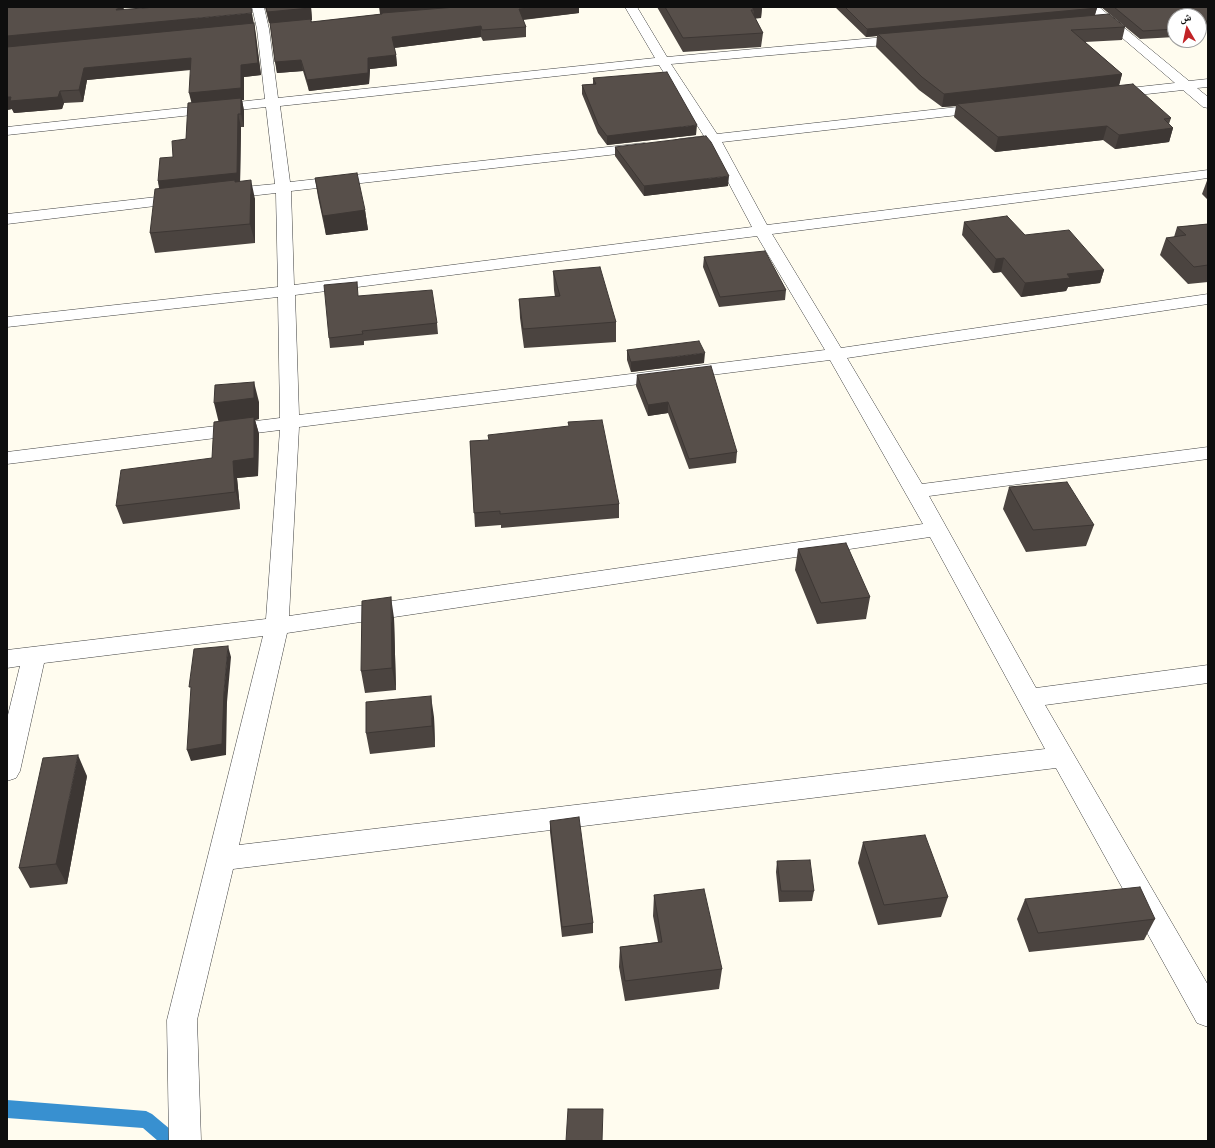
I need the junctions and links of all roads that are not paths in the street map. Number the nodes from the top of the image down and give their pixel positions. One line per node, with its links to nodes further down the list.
1 (258, 7): 11 (street)
2 (632, 7): 7 (street)
3 (1092, 7): 4 (street)
4 (1109, 21): 5 (street); 9 (street)
5 (1093, 23)
6 (918, 38): 7 (street)
7 (663, 61): 11 (street); 15 (street)
8 (1208, 83): 9 (street)
9 (1185, 86): 10 (street); 12 (street)
10 (1099, 95)
11 (271, 103): 14 (street); 17 (street)
12 (1208, 104)
13 (996, 107): 15 (street)
14 (7, 131)
15 (713, 139): 17 (street); 21 (street)
16 (1208, 174): 21 (street)
17 (283, 188): 18 (street); 22 (street)
18 (212, 196)
19 (196, 197): 20 (street)
20 (7, 219)
21 (762, 231): 22 (street); 25 (street)
22 (286, 291): 24 (street); 26 (street)
23 (1208, 299): 25 (street)
24 (7, 322)
25 (836, 354): 26 (street); 29 (street)
26 (290, 422): 28 (street); 31 (street)
27 (1208, 453): 29 (street)
28 (7, 458)
29 (916, 491): 30 (street)
30 (937, 529): 31 (street); 35 (street)
31 (277, 626): 32 (street); 38 (street)
32 (34, 656): 33 (street); 37 (street)
33 (7, 659)
34 (1208, 674): 35 (street)
35 (1030, 698): 36 (street)
36 (1063, 757): 38 (street); 39 (street)
37 (7, 771)
38 (222, 859): 40 (street)
39 (1208, 1013)
40 (185, 1141)

